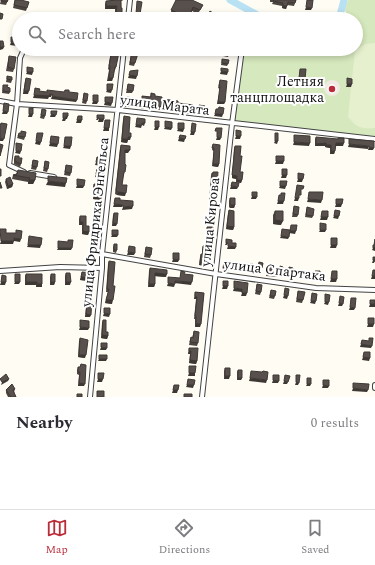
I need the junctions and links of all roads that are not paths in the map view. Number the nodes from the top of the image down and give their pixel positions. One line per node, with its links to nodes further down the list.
1 (130, 0): 2 (street)
2 (129, 12)
3 (21, 56): 7 (street)
4 (123, 56): 8 (street, улица Фридриха Энгельса)
5 (241, 56): 9 (street, улица Кирова)
6 (0, 101): 7 (street, улица Марата)
7 (18, 104): 8 (street, улица Марата); 11 (street)
8 (118, 110): 9 (street, улица Марата); 12 (street, улица Фридриха Энгельса)
9 (232, 124): 10 (street, улица Марата); 15 (street, улица Кирова)
10 (375, 139)
11 (54, 177)
12 (102, 254): 13 (street, улица Фридриха Энгельса); 15 (street, улица Спартака)
13 (102, 268): 14 (street); 19 (street, улица Фридриха Энгельса)
14 (0, 271)
15 (216, 274): 16 (street, улица Спартака); 20 (street, улица Кирова)
16 (375, 290)
17 (375, 385): 18 (street)
18 (375, 388)
19 (90, 397)
20 (202, 397)

